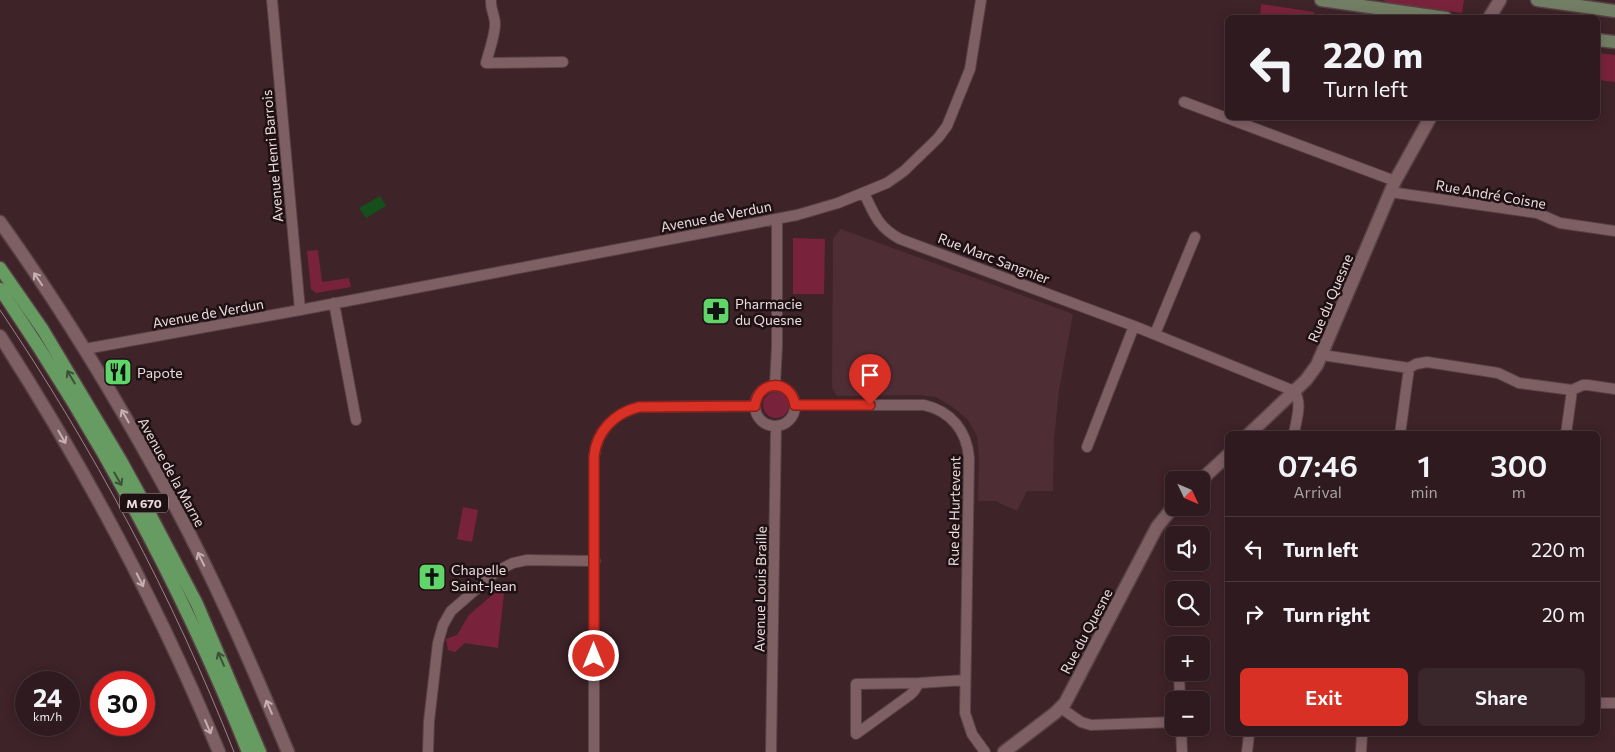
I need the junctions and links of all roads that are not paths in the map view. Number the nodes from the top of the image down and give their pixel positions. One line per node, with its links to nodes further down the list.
1 (272, 0): 27 (street, Avenue Henri Barrois)
2 (491, 0): 13 (street)
3 (981, 0): 19 (street, Avenue de Verdun)
4 (1320, 0): 7 (main road)
5 (1500, 0): 10 (street)
6 (1537, 0): 8 (main road)
7 (1375, 4): 9 (main road)
8 (1615, 11)
9 (1431, 15)
10 (1491, 15)
11 (1600, 40): 12 (main road)
12 (1615, 42)
13 (563, 62)
14 (1184, 102): 15 (street)
15 (1225, 119)
16 (1228, 120): 18 (street)
17 (1429, 120): 18 (street, Rue du Quesne)
18 (1393, 187): 22 (street, Rue André Coisne); 32 (street, Rue du Quesne)
19 (864, 193): 20 (street, Avenue de Verdun); 28 (street, Rue Marc Sangnier)
20 (777, 219): 26 (street, Avenue de Verdun); 34 (street)
21 (0, 222): 31 (street, Avenue de la Marne, one-way to 21)
22 (1615, 231)
23 (1195, 237): 29 (street)
24 (0, 268): 62 (main road, M 670, one-way to 24)
25 (0, 289): 61 (main road, M 670, one-way to 61)
26 (334, 303): 27 (street, Avenue de Verdun); 40 (street)
27 (300, 310): 31 (street, Avenue de Verdun)
28 (1134, 326): 29 (street, Rue Marc Sangnier); 46 (street)
29 (1155, 334): 37 (street, Rue Marc Sangnier)
30 (0, 336): 60 (street, one-way to 60)
31 (86, 350): 63 (street, Avenue de la Marne, one-way to 31)
32 (1322, 355): 33 (street); 37 (street, Rue du Quesne)
33 (1409, 368): 36 (street); 44 (street)
34 (775, 385): 38 (street); 39 (street)
35 (1615, 388): 36 (street)
36 (1572, 390): 45 (street)
37 (1294, 391): 42 (street, Rue du Quesne); 43 (street)
38 (795, 405): 41 (street); 51 (street, Rue de Hurtevent)
39 (755, 406): 41 (street); 50 (street)
40 (356, 420)
41 (776, 426): 66 (street, Avenue Louis Braille)
42 (1252, 431)
43 (1294, 431)
44 (1400, 431)
45 (1566, 431)
46 (1087, 447)
47 (1225, 458): 48 (street)
48 (1210, 472)
49 (1166, 516): 55 (street, Rue du Quesne)
50 (595, 561): 64 (street); 65 (street)
51 (965, 680): 52 (street); 67 (street, Rue de Hurtevent)
52 (919, 683): 52 (street)
53 (1600, 703): 54 (street)
54 (1615, 703)
55 (1061, 708): 56 (street); 68 (street, Rue du Quesne)
56 (1165, 722)
57 (1181, 736): 69 (street)
58 (1249, 736): 70 (street)
59 (1362, 736): 71 (street)
60 (218, 752)
61 (248, 752)
62 (260, 752)
63 (288, 752)
64 (428, 752)
65 (594, 752)
66 (771, 752)
67 (985, 752)
68 (1004, 752)
69 (1182, 752)
70 (1247, 752)
71 (1362, 752)

